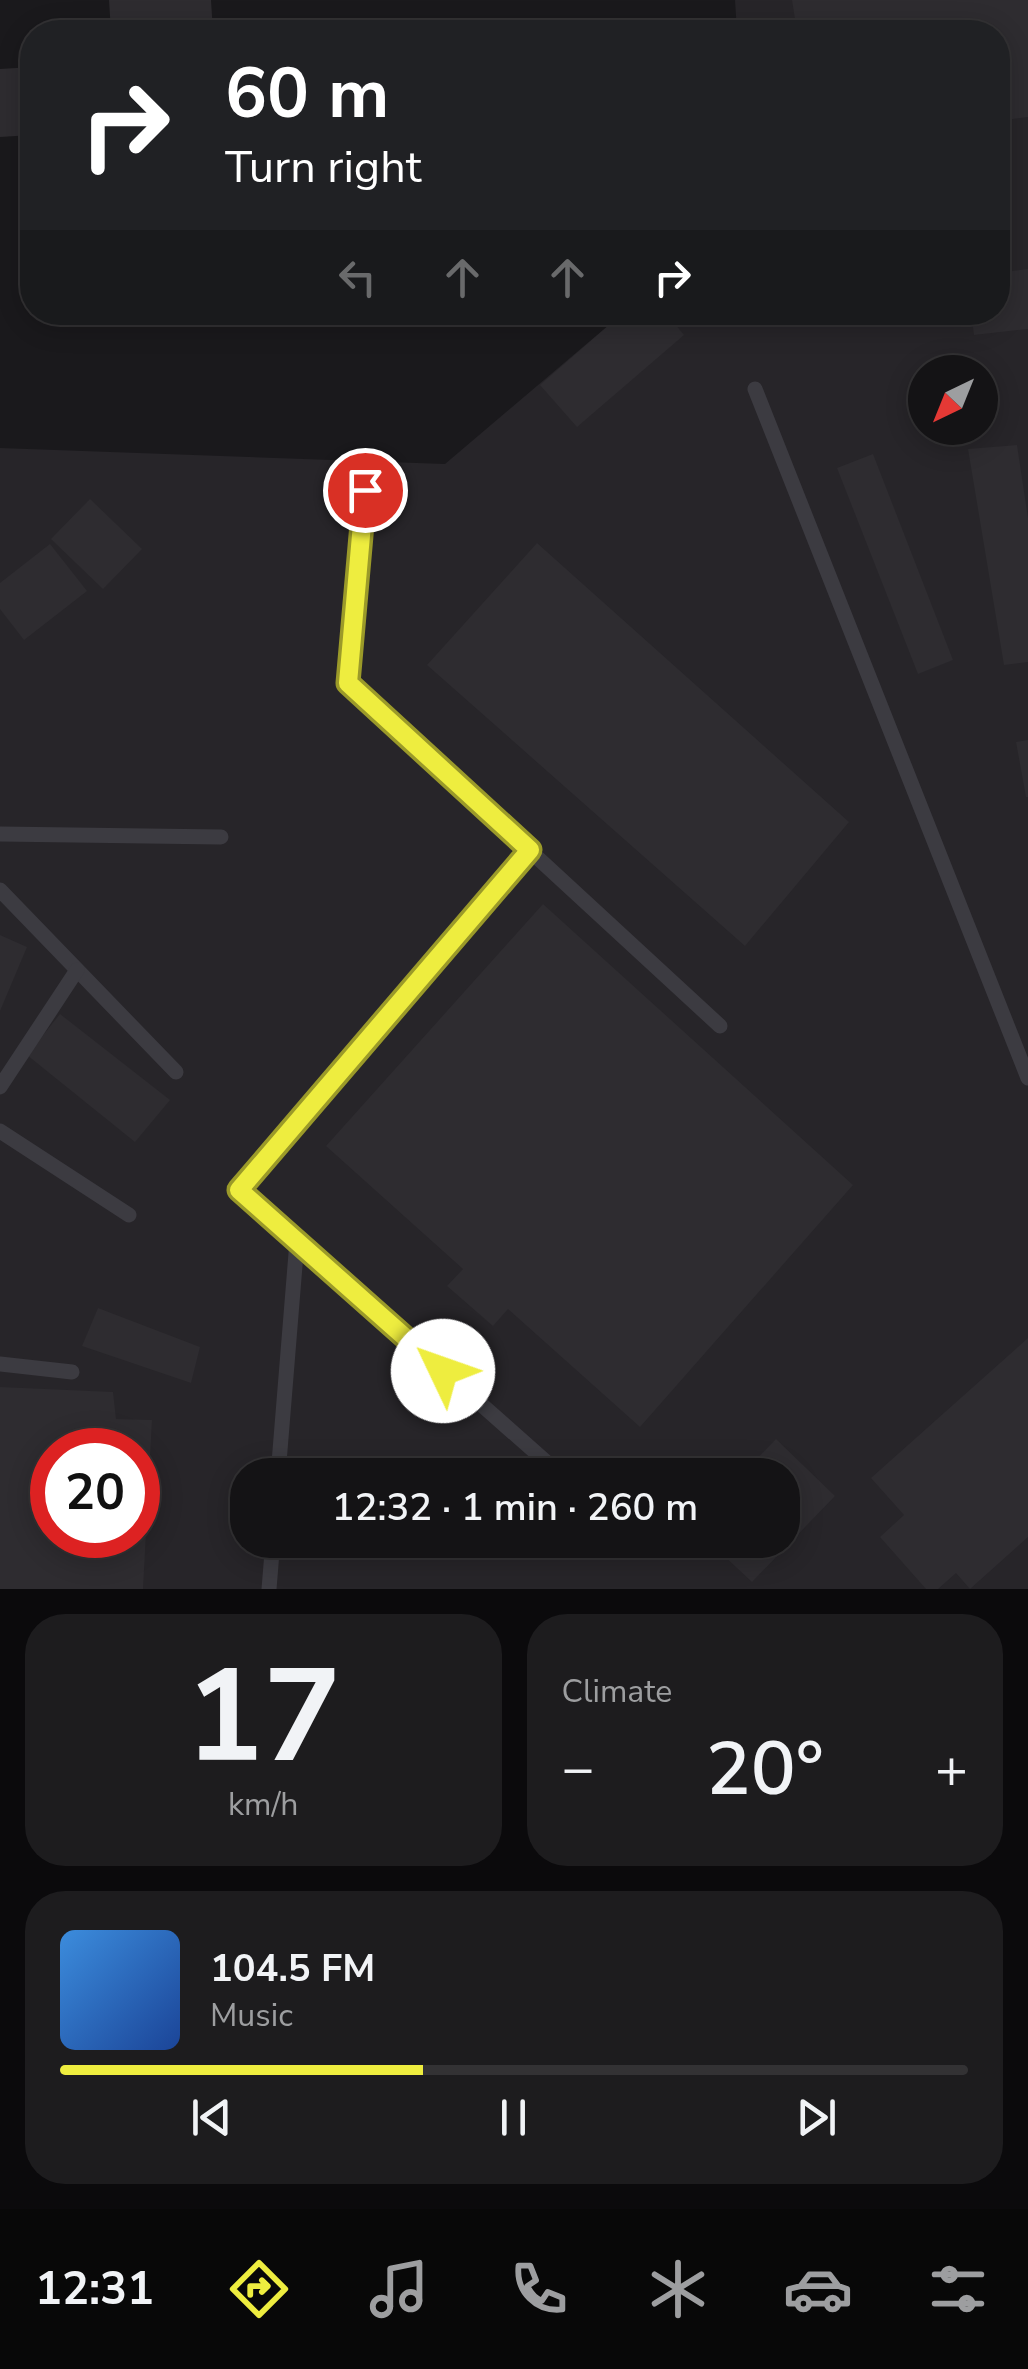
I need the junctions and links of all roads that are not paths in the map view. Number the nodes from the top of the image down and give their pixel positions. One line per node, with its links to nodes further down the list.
1 (755, 388): 10 (lane)
2 (365, 490): 5 (lane)
3 (0, 834): 4 (lane)
4 (221, 837)
5 (530, 850): 8 (lane); 14 (lane)
6 (0, 890): 7 (lane)
7 (77, 970): 9 (lane); 11 (lane)
8 (720, 1026)
9 (176, 1072)
10 (1028, 1078)
11 (0, 1088)
12 (0, 1131): 13 (lane)
13 (129, 1215)
14 (297, 1241): 17 (lane); 18 (lane)
15 (0, 1364): 16 (lane)
16 (72, 1372)
17 (279, 1458)
18 (542, 1458)
19 (271, 1558): 20 (lane)
20 (269, 1589)

